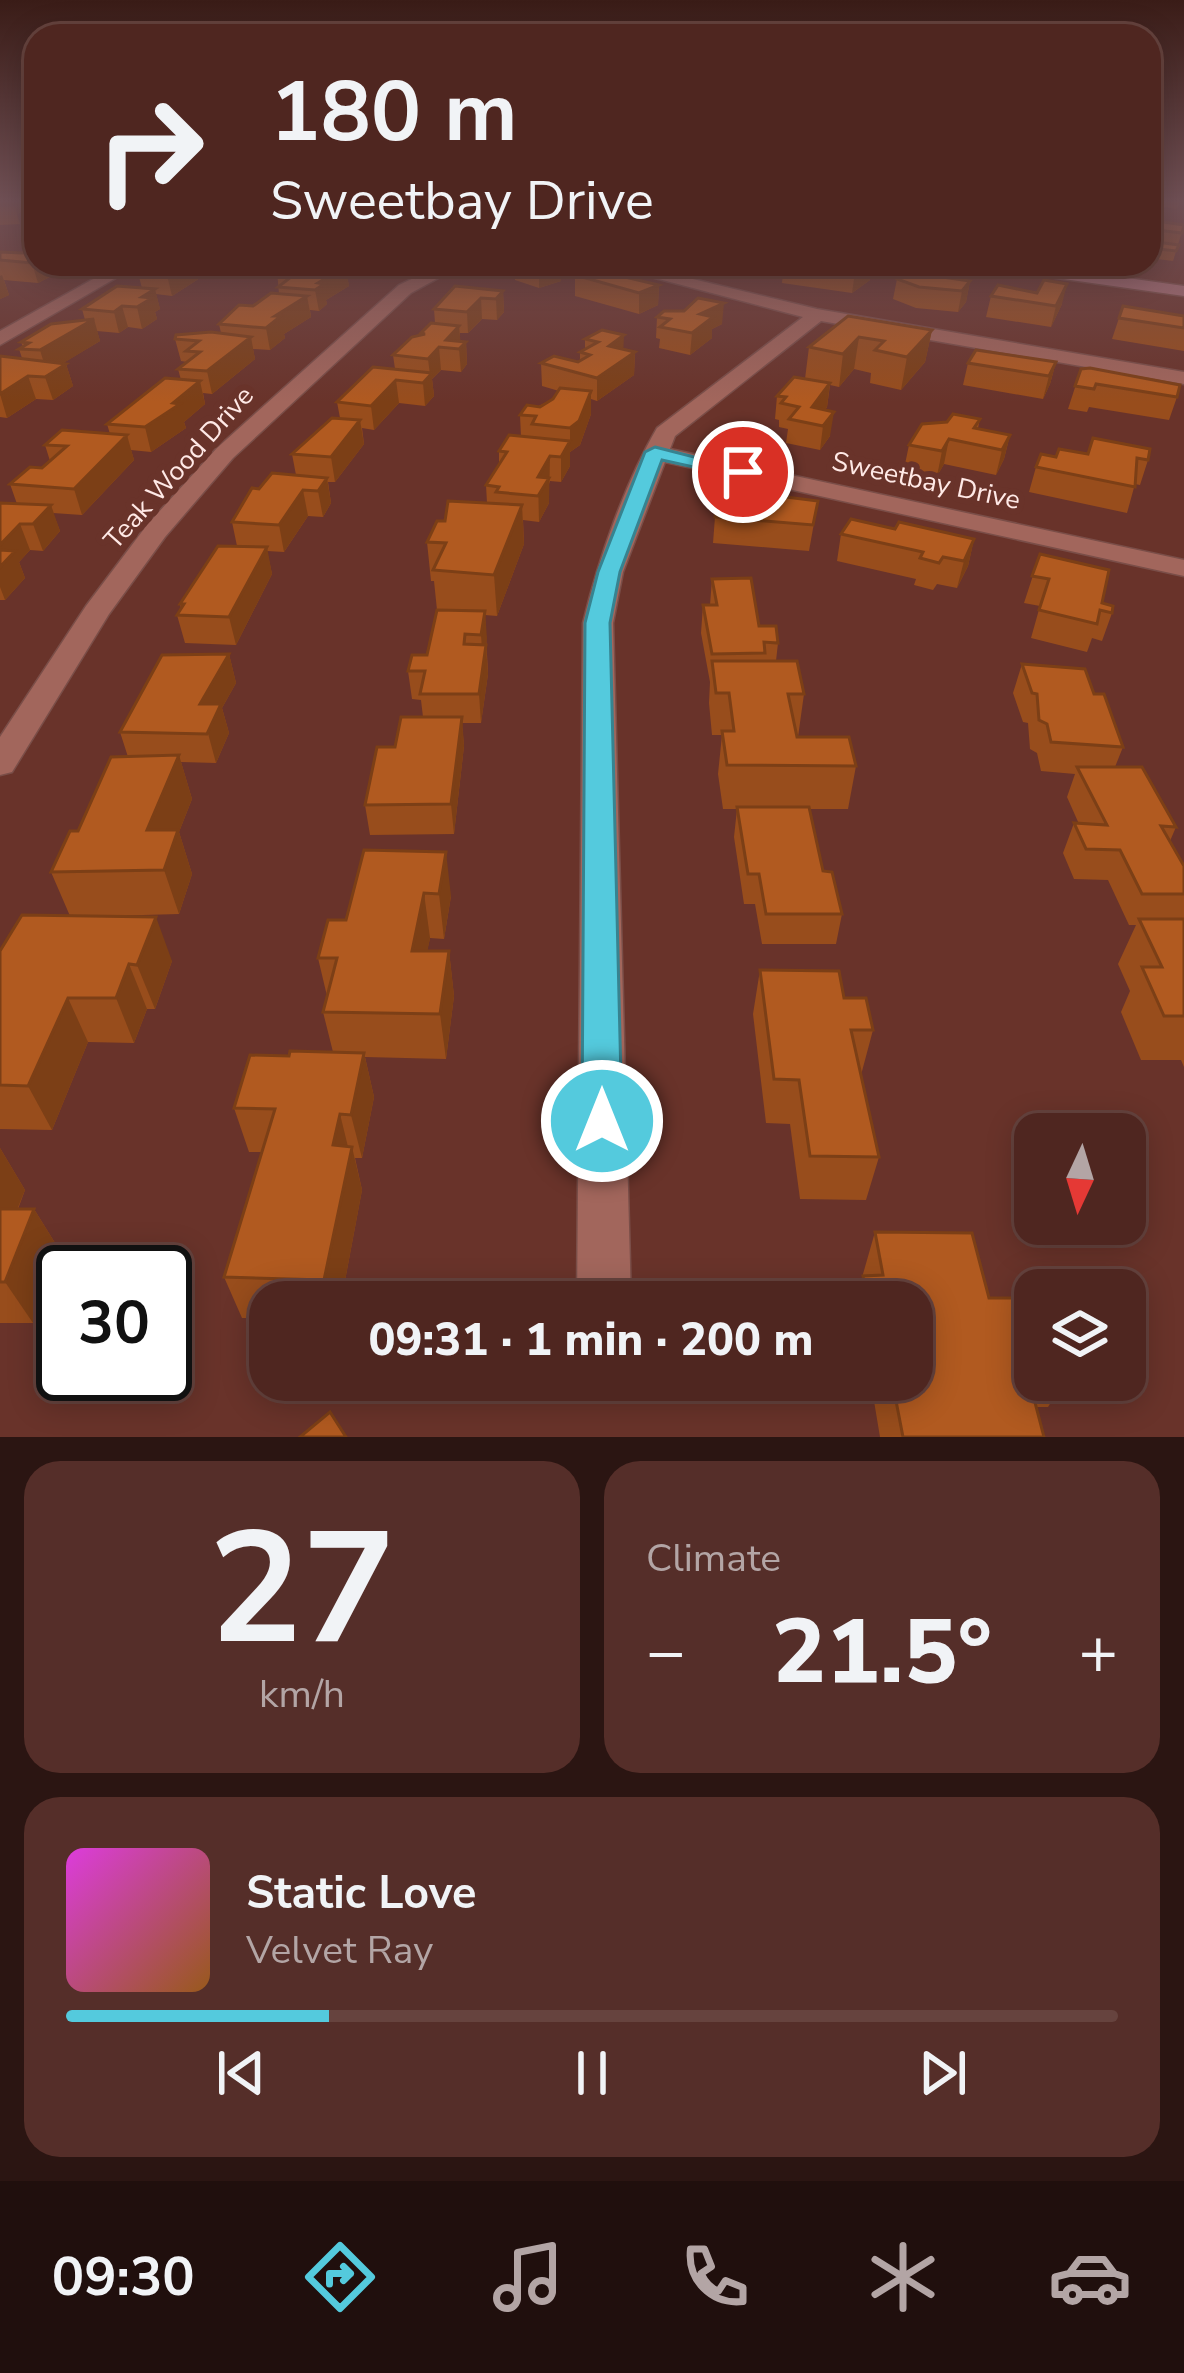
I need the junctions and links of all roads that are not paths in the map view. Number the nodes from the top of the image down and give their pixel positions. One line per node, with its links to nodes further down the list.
1 (111, 276): 7 (street)
2 (432, 276): 11 (street, Teak Wood Drive)
3 (659, 276): 6 (street)
4 (1078, 276): 5 (main road)
5 (1184, 291)
6 (817, 315): 8 (street); 9 (street)
7 (0, 339)
8 (1184, 378)
9 (655, 452): 10 (street, Sweetbay Drive); 12 (street)
10 (1184, 568)
11 (0, 764)
12 (604, 1281)

